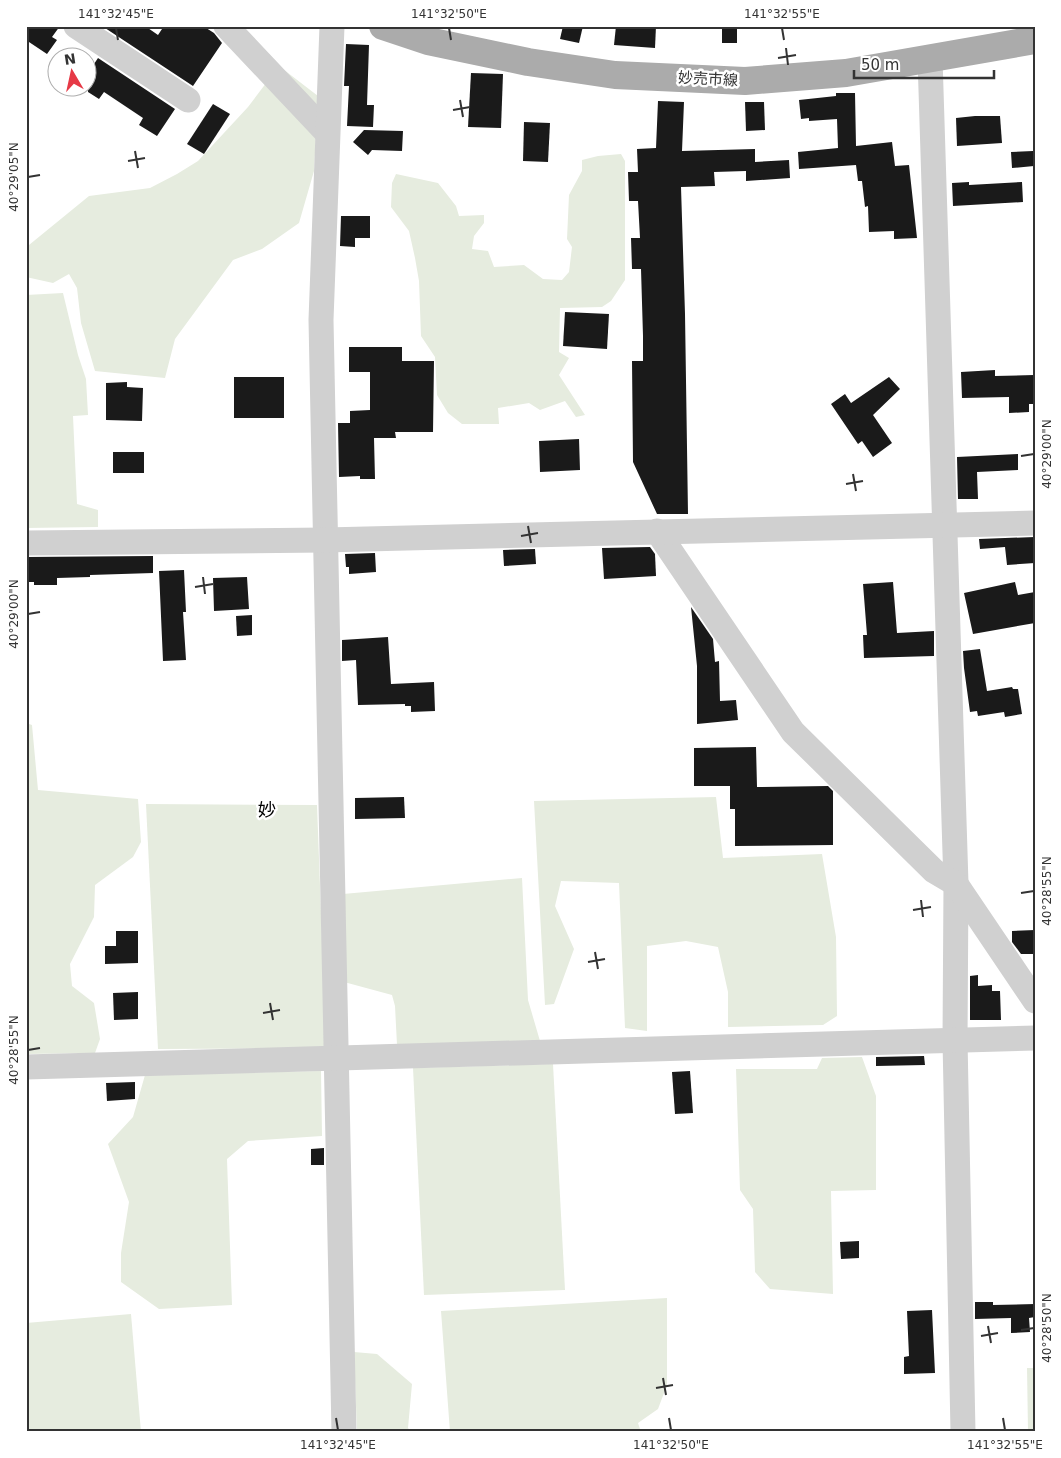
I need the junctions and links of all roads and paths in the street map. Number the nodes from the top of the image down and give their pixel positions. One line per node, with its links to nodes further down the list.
1 (76, 26): 7 (street)
2 (226, 26): 8 (street)
3 (332, 26): 8 (street)
4 (383, 26): 6 (main road, 妙売市線)
5 (1035, 40): 6 (main road, 妙売市線)
6 (930, 58): 10 (street)
7 (188, 100)
8 (327, 133): 12 (street)
9 (1035, 523): 10 (street)
10 (945, 524): 11 (street); 14 (street)
11 (657, 531): 12 (street); 14 (street)
12 (325, 540): 13 (street); 18 (street)
13 (26, 543)
14 (956, 884): 15 (street); 17 (street)
15 (1035, 1001)
16 (1035, 1038): 17 (street)
17 (955, 1040): 18 (street); 21 (street)
18 (336, 1058): 19 (street); 20 (street)
19 (26, 1067)
20 (344, 1432)
21 (963, 1432)

